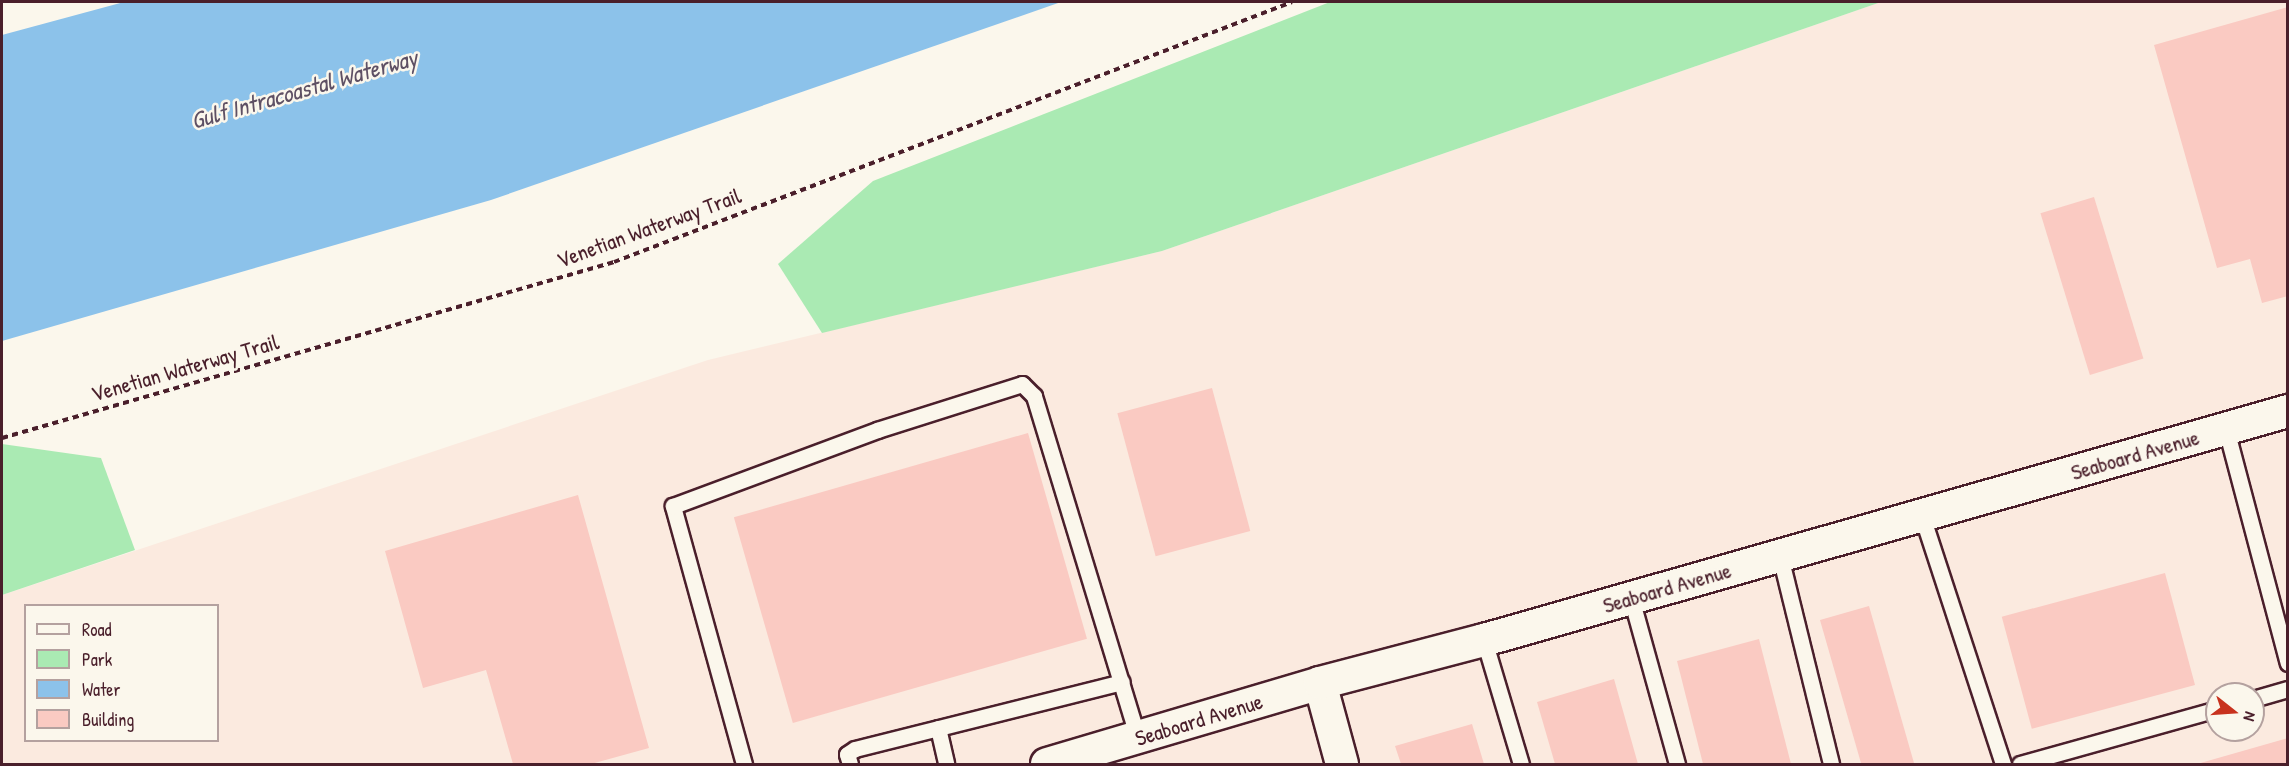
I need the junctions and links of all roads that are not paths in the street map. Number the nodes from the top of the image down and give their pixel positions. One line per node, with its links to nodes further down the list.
1 (2288, 411): 2 (street, Seaboard Avenue)
2 (2226, 429): 3 (street, Seaboard Avenue); 7 (lane)
3 (1922, 516): 4 (street, Seaboard Avenue); 23 (lane)
4 (1780, 556): 5 (street, Seaboard Avenue); 22 (lane)
5 (1630, 598): 6 (street, Seaboard Avenue); 21 (lane)
6 (1484, 640): 9 (street, Seaboard Avenue); 20 (lane)
7 (2288, 663)
8 (1122, 682): 13 (lane); 14 (lane); 15 (lane)
9 (1320, 683): 14 (street, Seaboard Avenue); 19 (street)
10 (2288, 689): 11 (lane)
11 (2265, 696)
12 (2205, 712): 24 (lane)
13 (938, 728): 16 (lane); 17 (lane)
14 (1138, 738): 18 (street, Seaboard Avenue)
15 (744, 765)
16 (850, 765)
17 (946, 765)
18 (1047, 765)
19 (1342, 765)
20 (1521, 765)
21 (1677, 765)
22 (1830, 765)
23 (2003, 765)
24 (2020, 765)

